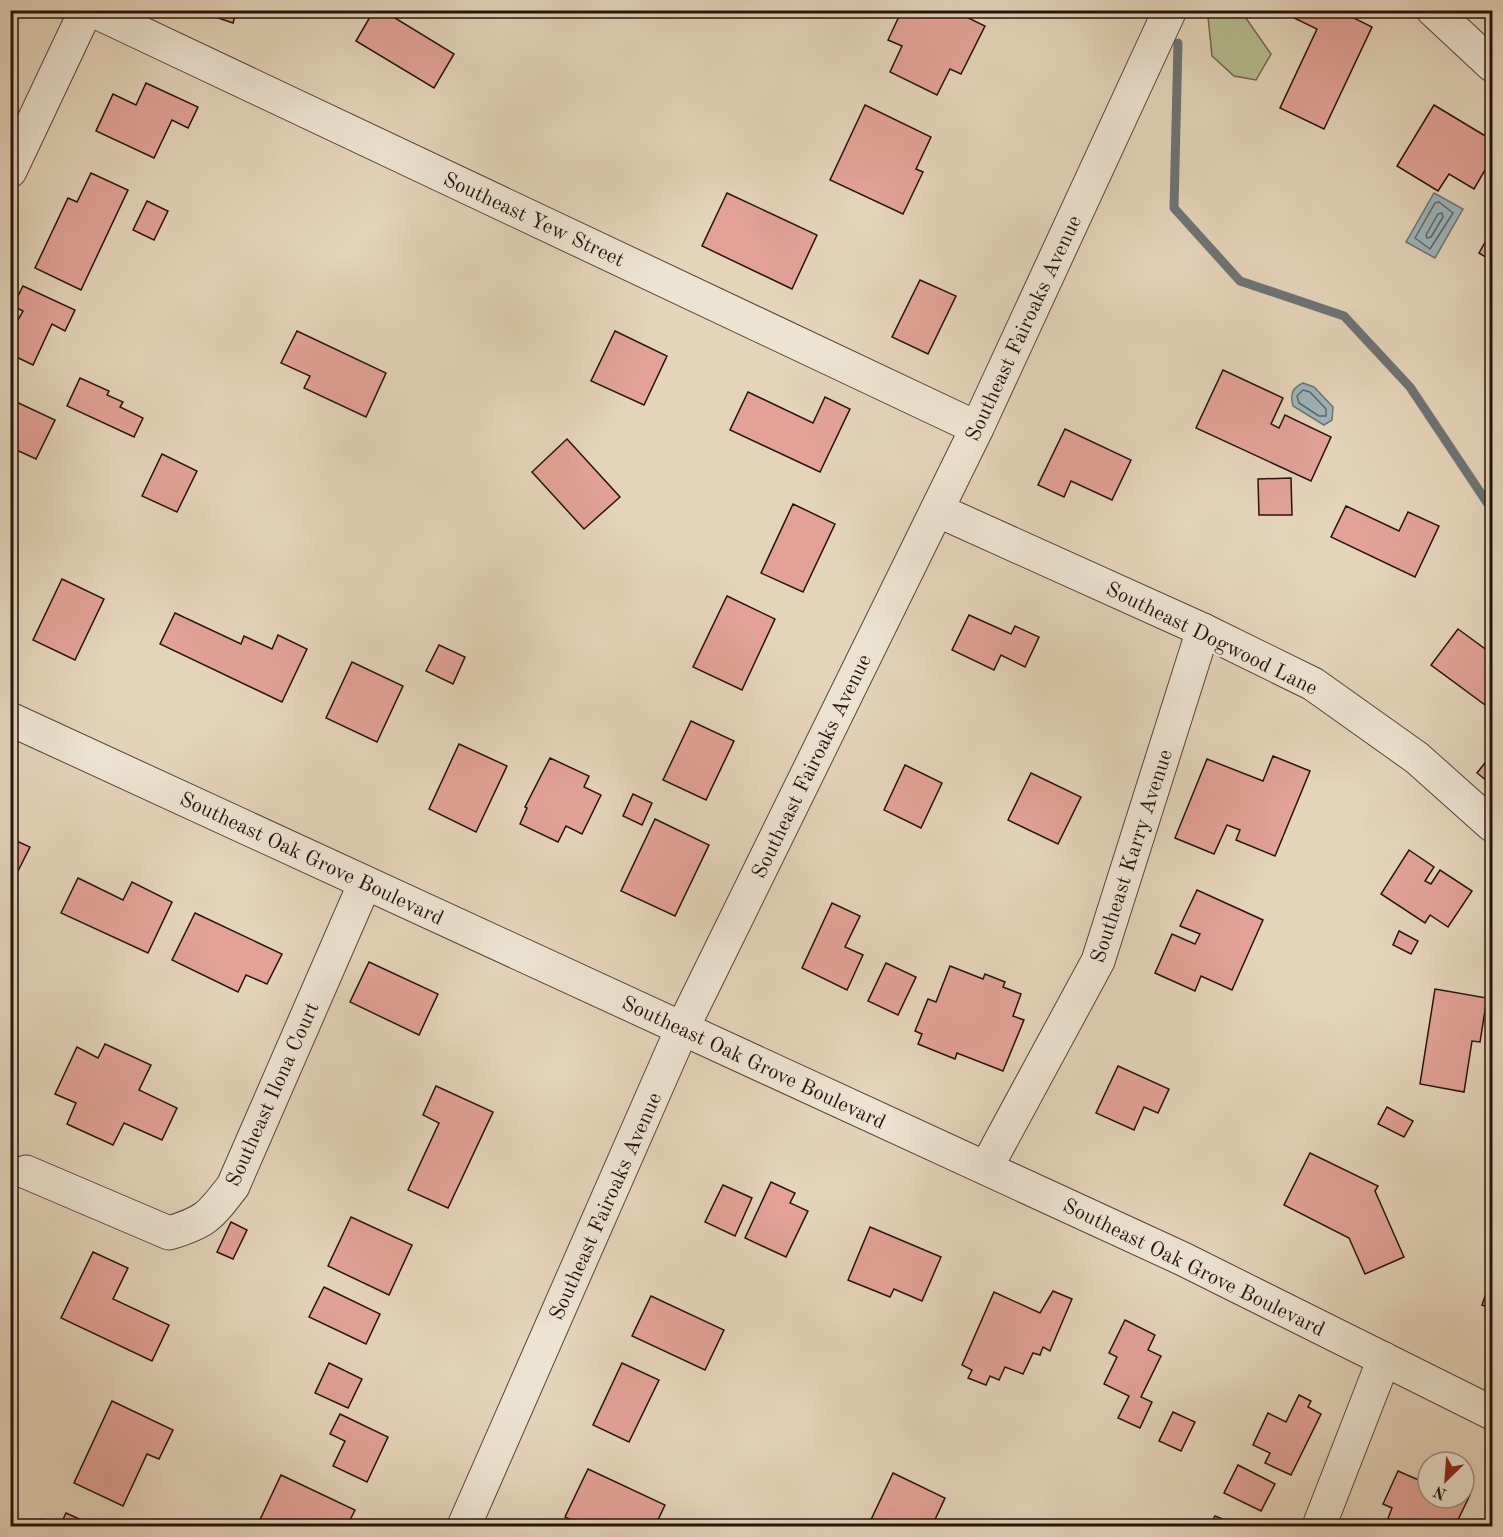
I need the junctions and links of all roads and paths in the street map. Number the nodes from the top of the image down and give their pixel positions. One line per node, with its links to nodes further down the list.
1 (86, 10): 6 (street)
2 (92, 10): 7 (street, Southeast Yew Street)
3 (1170, 10): 7 (street, Southeast Fairoaks Avenue)
4 (1433, 10): 5 (street)
5 (1492, 65)
6 (10, 171)
7 (977, 428): 8 (street, Southeast Fairoaks Avenue)
8 (937, 510): 9 (street, Southeast Dogwood Lane); 13 (street, Southeast Fairoaks Avenue)
9 (1203, 630): 11 (street, Southeast Dogwood Lane); 14 (street, Southeast Karry Avenue)
10 (10, 719): 12 (street, Southeast Oak Grove Boulevard)
11 (1492, 825)
12 (365, 883): 13 (street, Southeast Oak Grove Boulevard); 15 (street, Southeast Ilona Court)
13 (682, 1029): 14 (street, Southeast Oak Grove Boulevard); 18 (street, Southeast Fairoaks Avenue)
14 (986, 1168): 16 (street, Southeast Oak Grove Boulevard)
15 (26, 1172)
16 (1384, 1359): 17 (street, Southeast Oak Grove Boulevard); 19 (street)
17 (1492, 1413)
18 (464, 1527)
19 (1319, 1527)

